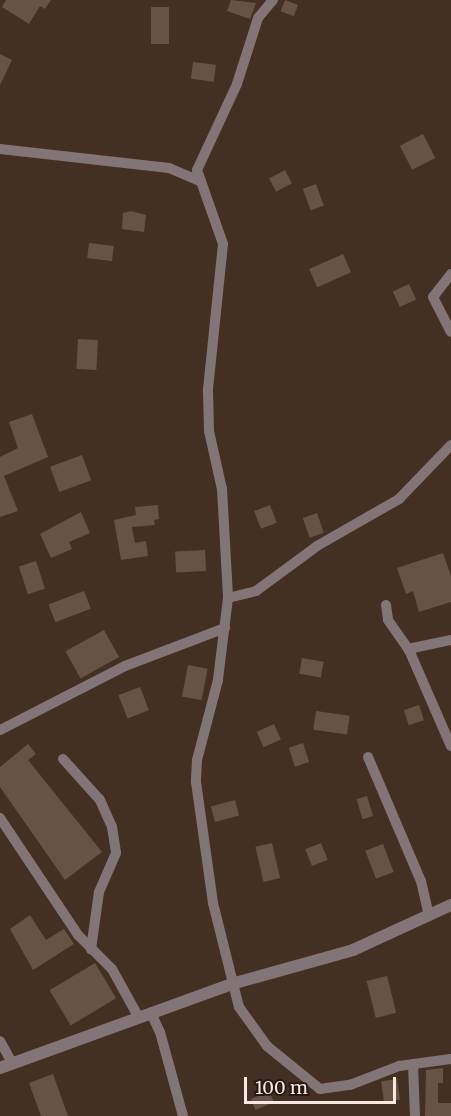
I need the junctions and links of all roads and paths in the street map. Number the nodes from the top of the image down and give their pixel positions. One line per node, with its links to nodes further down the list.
1 (273, 0): 3 (street)
2 (0, 149): 3 (street)
3 (199, 182): 7 (street)
4 (451, 274): 5 (street)
5 (451, 332)
6 (451, 445): 7 (street)
7 (228, 598): 9 (street)
8 (386, 604): 11 (street)
9 (225, 628): 12 (street); 20 (street)
10 (451, 640): 11 (street)
11 (408, 649): 13 (street)
12 (0, 730)
13 (451, 746)
14 (368, 757): 18 (street)
15 (63, 759): 19 (street)
16 (0, 818): 19 (street)
17 (451, 905): 18 (street)
18 (429, 915): 20 (street)
19 (91, 949): 21 (street)
20 (235, 983): 21 (street); 24 (street)
21 (145, 1016): 25 (street); 26 (street)
22 (0, 1041): 25 (street)
23 (451, 1059): 24 (street)
24 (413, 1064): 27 (street)
25 (6, 1065)
26 (183, 1116)
27 (415, 1116)

